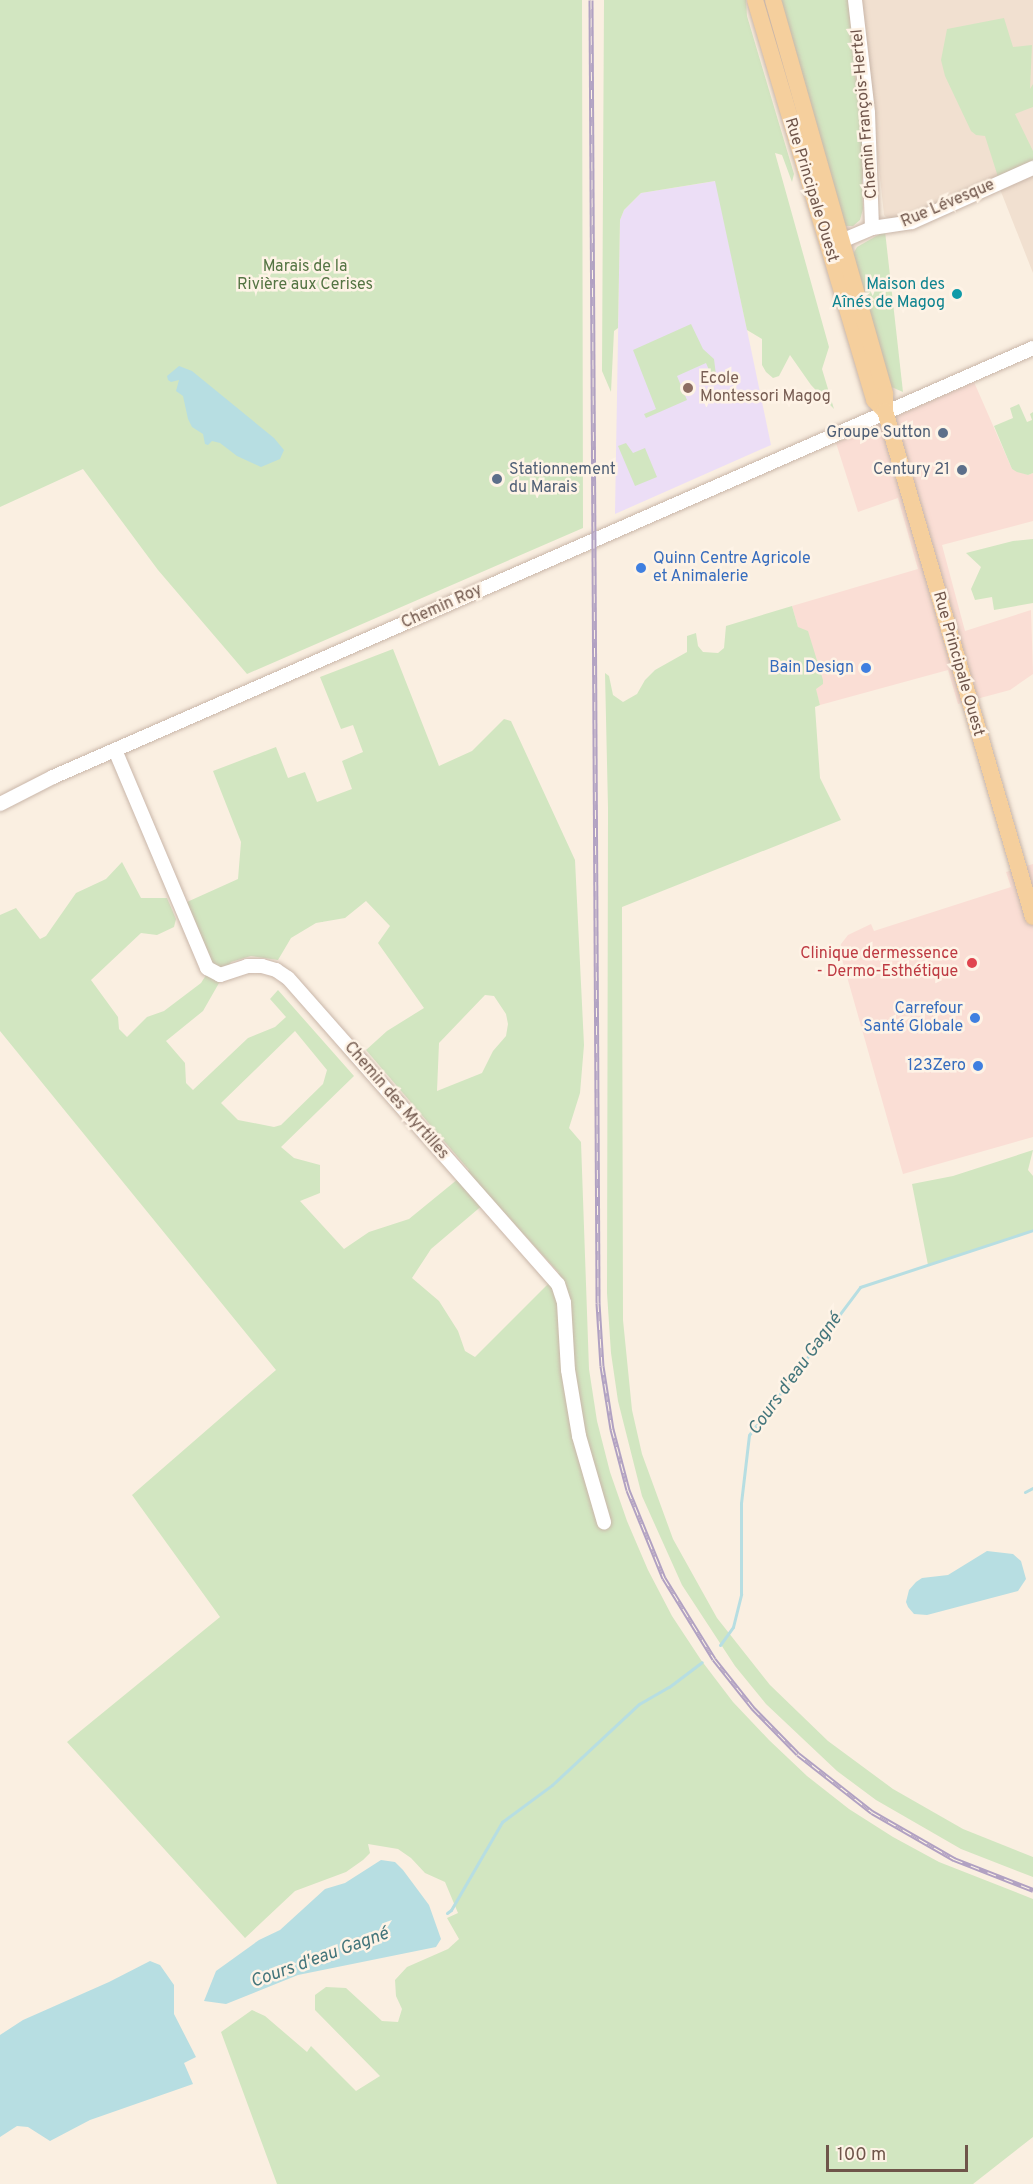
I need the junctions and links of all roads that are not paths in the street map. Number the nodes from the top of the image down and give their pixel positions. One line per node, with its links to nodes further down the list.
1 (755, 0): 6 (main road, Rue Principale Ouest)
2 (773, 0): 6 (main road, Rue Principale Ouest)
3 (855, 0): 5 (street, Chemin François-Hertel)
4 (1033, 168): 5 (street, Rue Lévesque)
5 (872, 228): 6 (street, Rue Lévesque)
6 (835, 244): 8 (main road, Rue Principale Ouest)
7 (1033, 348): 8 (street, Chemin Roy)
8 (885, 411): 9 (street, Chemin Roy); 11 (main road, Rue Principale Ouest)
9 (115, 750): 10 (street, Chemin Roy); 12 (street, Chemin des Myrtilles)
10 (0, 804)
11 (1033, 917)
12 (604, 1522)

